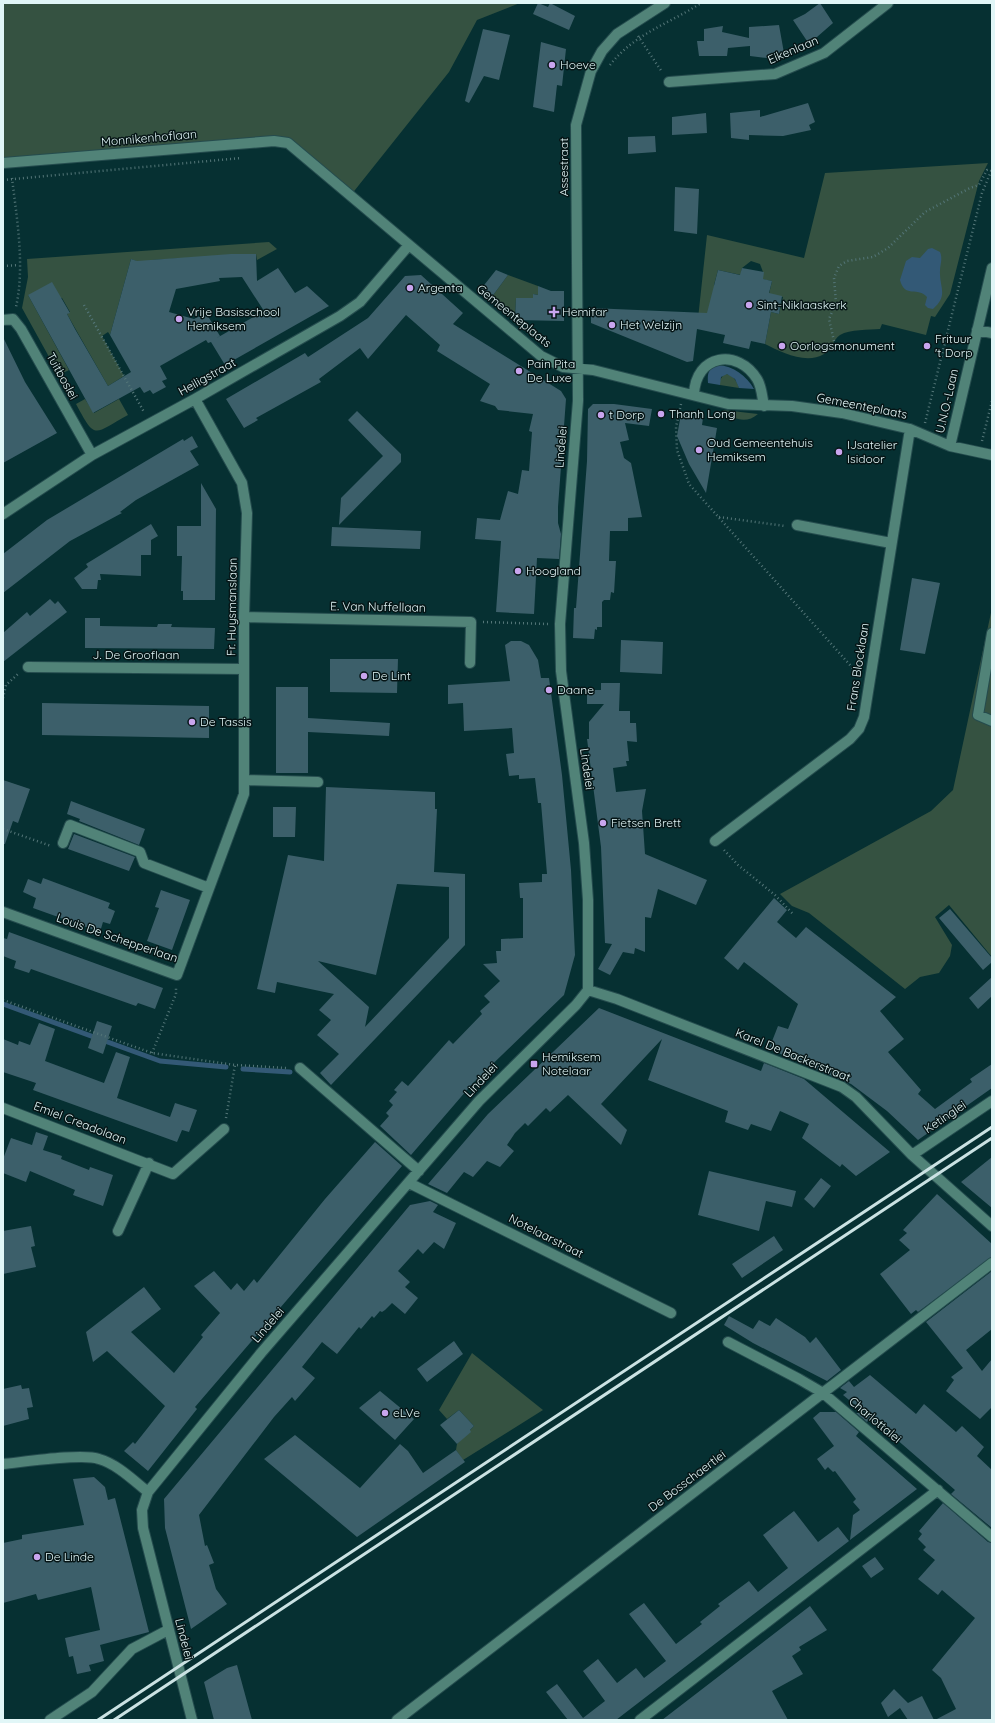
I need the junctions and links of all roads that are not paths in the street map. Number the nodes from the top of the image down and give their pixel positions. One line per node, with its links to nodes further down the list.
1 (665, 3): 11 (street, Assestraat)
2 (888, 3): 3 (street, Eikenlaan)
3 (669, 82)
4 (296, 147): 5 (street, Monnikenhoflaan); 6 (street, Gemeenteplaats)
5 (7, 162)
6 (409, 244): 11 (street, Gemeenteplaats); 13 (street, Heiligstraat)
7 (992, 268): 9 (street, U.N.O.-Laan)
8 (8, 319): 17 (street, Tuitboslei)
9 (978, 330): 10 (street); 16 (street, U.N.O.-Laan)
10 (992, 333)
11 (578, 368): 12 (street, Gemeenteplaats); 36 (street, Lindelei)
12 (694, 395): 14 (street, Gemeenteplaats); 14 (street)
13 (195, 399): 17 (street, Heiligstraat); 22 (street, Fr. Huysmanslaan)
14 (764, 406): 15 (street, Gemeenteplaats)
15 (910, 429): 16 (street, Gemeenteplaats); 21 (street, Frans Blocklaan)
16 (950, 446): 18 (street, Gemeenteplaats)
17 (92, 455): 19 (street, Heiligstraat)
18 (992, 455)
19 (3, 514)
20 (797, 525): 21 (street)
21 (891, 543): 32 (street, Frans Blocklaan)
22 (244, 617): 24 (street, E. Van Nuffellaan); 26 (street, Fr. Huysmanslaan)
23 (992, 633): 27 (street)
24 (470, 663)
25 (28, 667): 26 (street, J. De Grooflaan)
26 (244, 668): 29 (street, Fr. Huysmanslaan)
27 (988, 681): 28 (street)
28 (992, 722)
29 (244, 780): 30 (street); 31 (street, Fr. Huysmanslaan)
30 (318, 782)
31 (244, 794): 34 (street, Louis De Schepperlaan)
32 (715, 841)
33 (63, 843): 34 (street)
34 (209, 888): 35 (street, Louis De Schepperlaan)
35 (3, 912)
36 (588, 990): 41 (street, Karel De Backerstraat); 43 (street, Lindelei)
37 (300, 1068): 43 (street)
38 (992, 1101): 41 (street, Ketinglei)
39 (3, 1108): 42 (street, Emiel Creadolaan)
40 (224, 1129): 42 (street, Emiel Creadolaan)
41 (912, 1155): 45 (street, Karel De Backerstraat)
42 (149, 1163): 46 (street)
43 (419, 1171): 44 (street, Lindelei)
44 (409, 1183): 48 (street, Notelaarstraat); 53 (street, Lindelei)
45 (992, 1226)
46 (118, 1231)
47 (992, 1263): 50 (street, De Bosschaertlei)
48 (671, 1314)
49 (728, 1342): 50 (street, Charlottalei)
50 (823, 1394): 52 (street, Charlottalei); 58 (street, De Bosschaertlei)
51 (3, 1464): 53 (street)
52 (938, 1490): 54 (street, Charlottalei); 59 (street)
53 (148, 1492): 55 (street, Lindelei)
54 (992, 1538)
55 (168, 1630): 56 (street); 57 (street, Lindelei)
56 (50, 1720)
57 (192, 1720)
58 (397, 1720)
59 (640, 1720)

